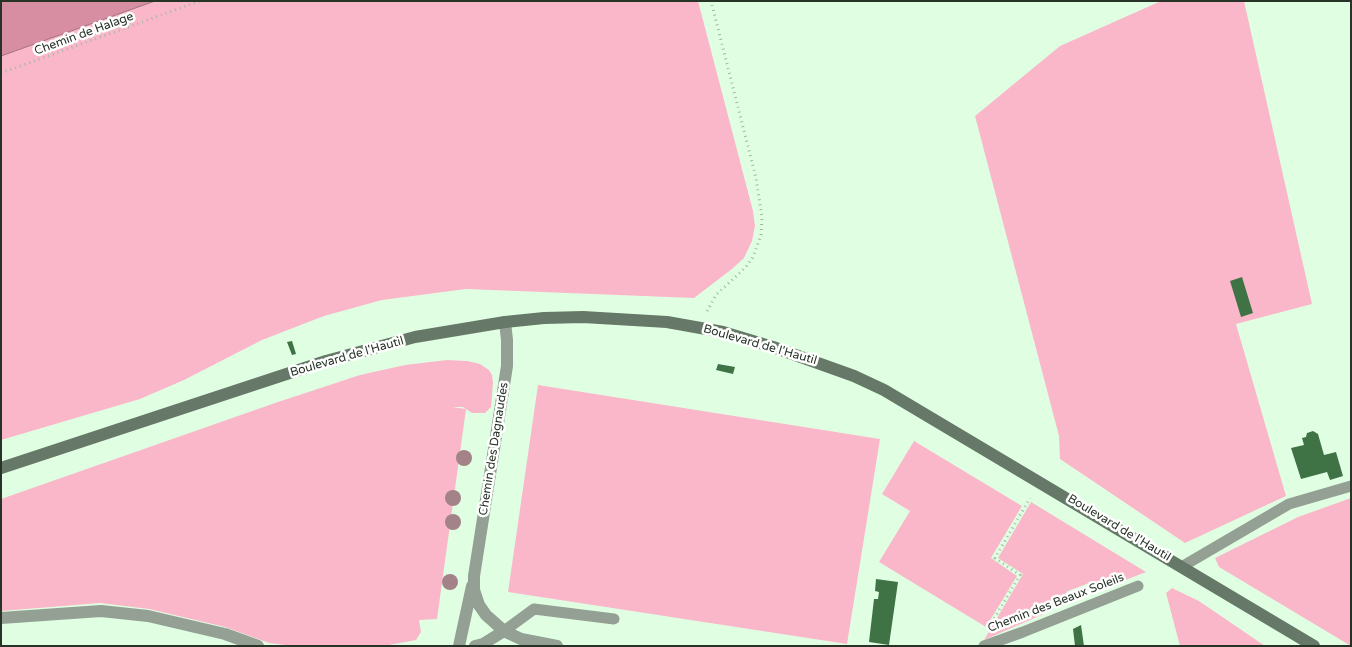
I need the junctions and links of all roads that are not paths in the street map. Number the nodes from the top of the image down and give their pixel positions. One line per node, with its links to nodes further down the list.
1 (505, 322): 2 (main road, Boulevard de l'Hautil); 4 (main road, Boulevard de l'Hautil); 5 (street, Chemin des Dagnaudes)
2 (1, 468)
3 (1351, 486): 4 (lane)
4 (1183, 566): 16 (main road, Boulevard de l'Hautil)
5 (474, 576): 9 (street, Chemin des Dagnaudes); 12 (street, Chemin des Dagnaudes)
6 (1138, 586): 15 (lane, Chemin des Beaux Soleils)
7 (1, 618): 10 (street)
8 (614, 619): 9 (lane)
9 (504, 630): 13 (street); 14 (street, Chemin des Dagnaudes)
10 (225, 640): 11 (street)
11 (258, 646)
12 (460, 646)
13 (475, 646)
14 (557, 646)
15 (984, 646)
16 (1314, 646)

